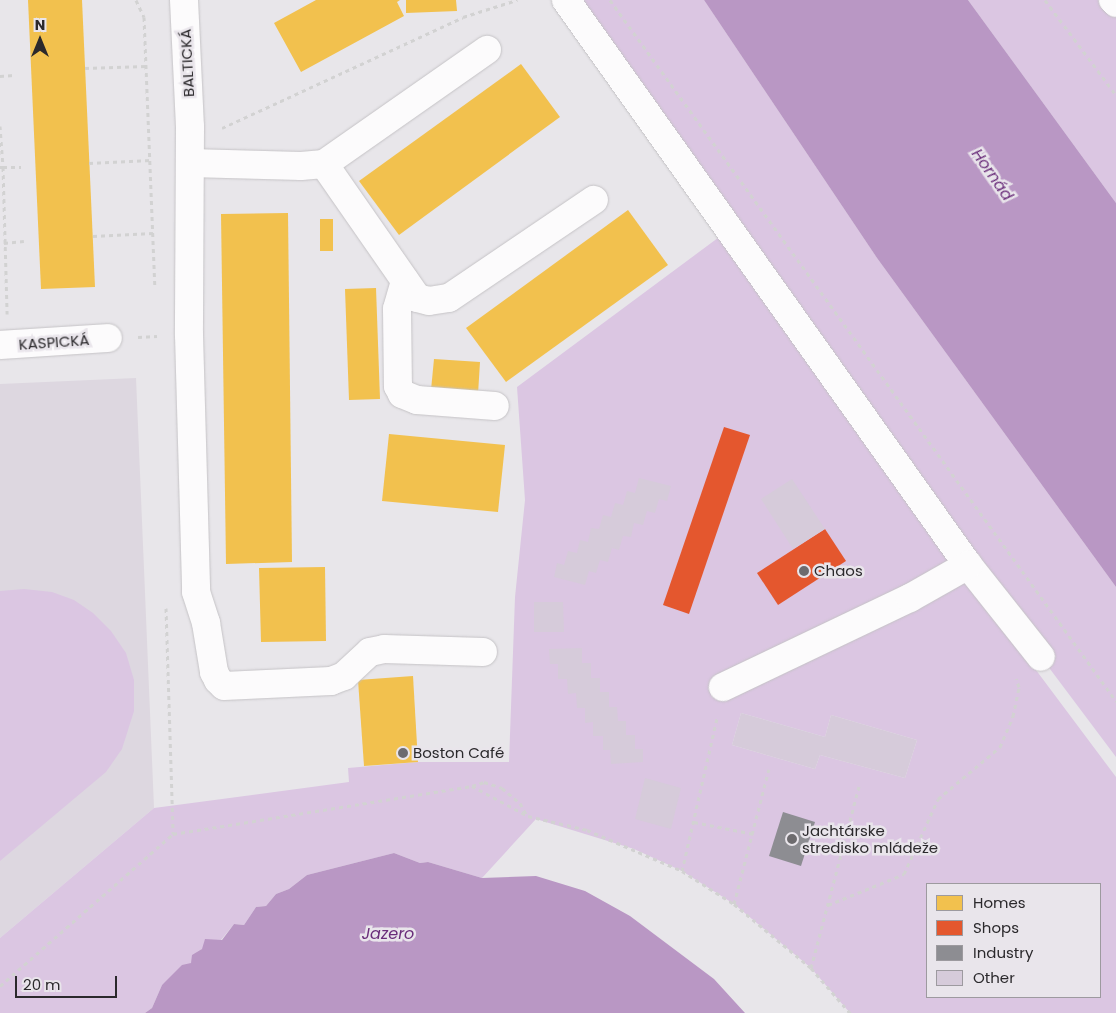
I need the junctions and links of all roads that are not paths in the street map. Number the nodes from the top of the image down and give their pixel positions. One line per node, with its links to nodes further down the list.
1 (184, 0): 6 (street, BALTICKÁ)
2 (566, 0): 13 (street)
3 (1113, 0): 4 (street)
4 (1116, 4)
5 (487, 50): 7 (street)
6 (190, 163): 7 (street); 14 (street, BALTICKÁ)
7 (324, 164): 9 (street)
8 (594, 200): 9 (street)
9 (405, 281): 12 (street)
10 (108, 338): 11 (street, KASPICKÁ)
11 (4, 345)
12 (495, 406)
13 (968, 565): 15 (street); 16 (street)
14 (483, 652)
15 (1041, 657)
16 (723, 687)

